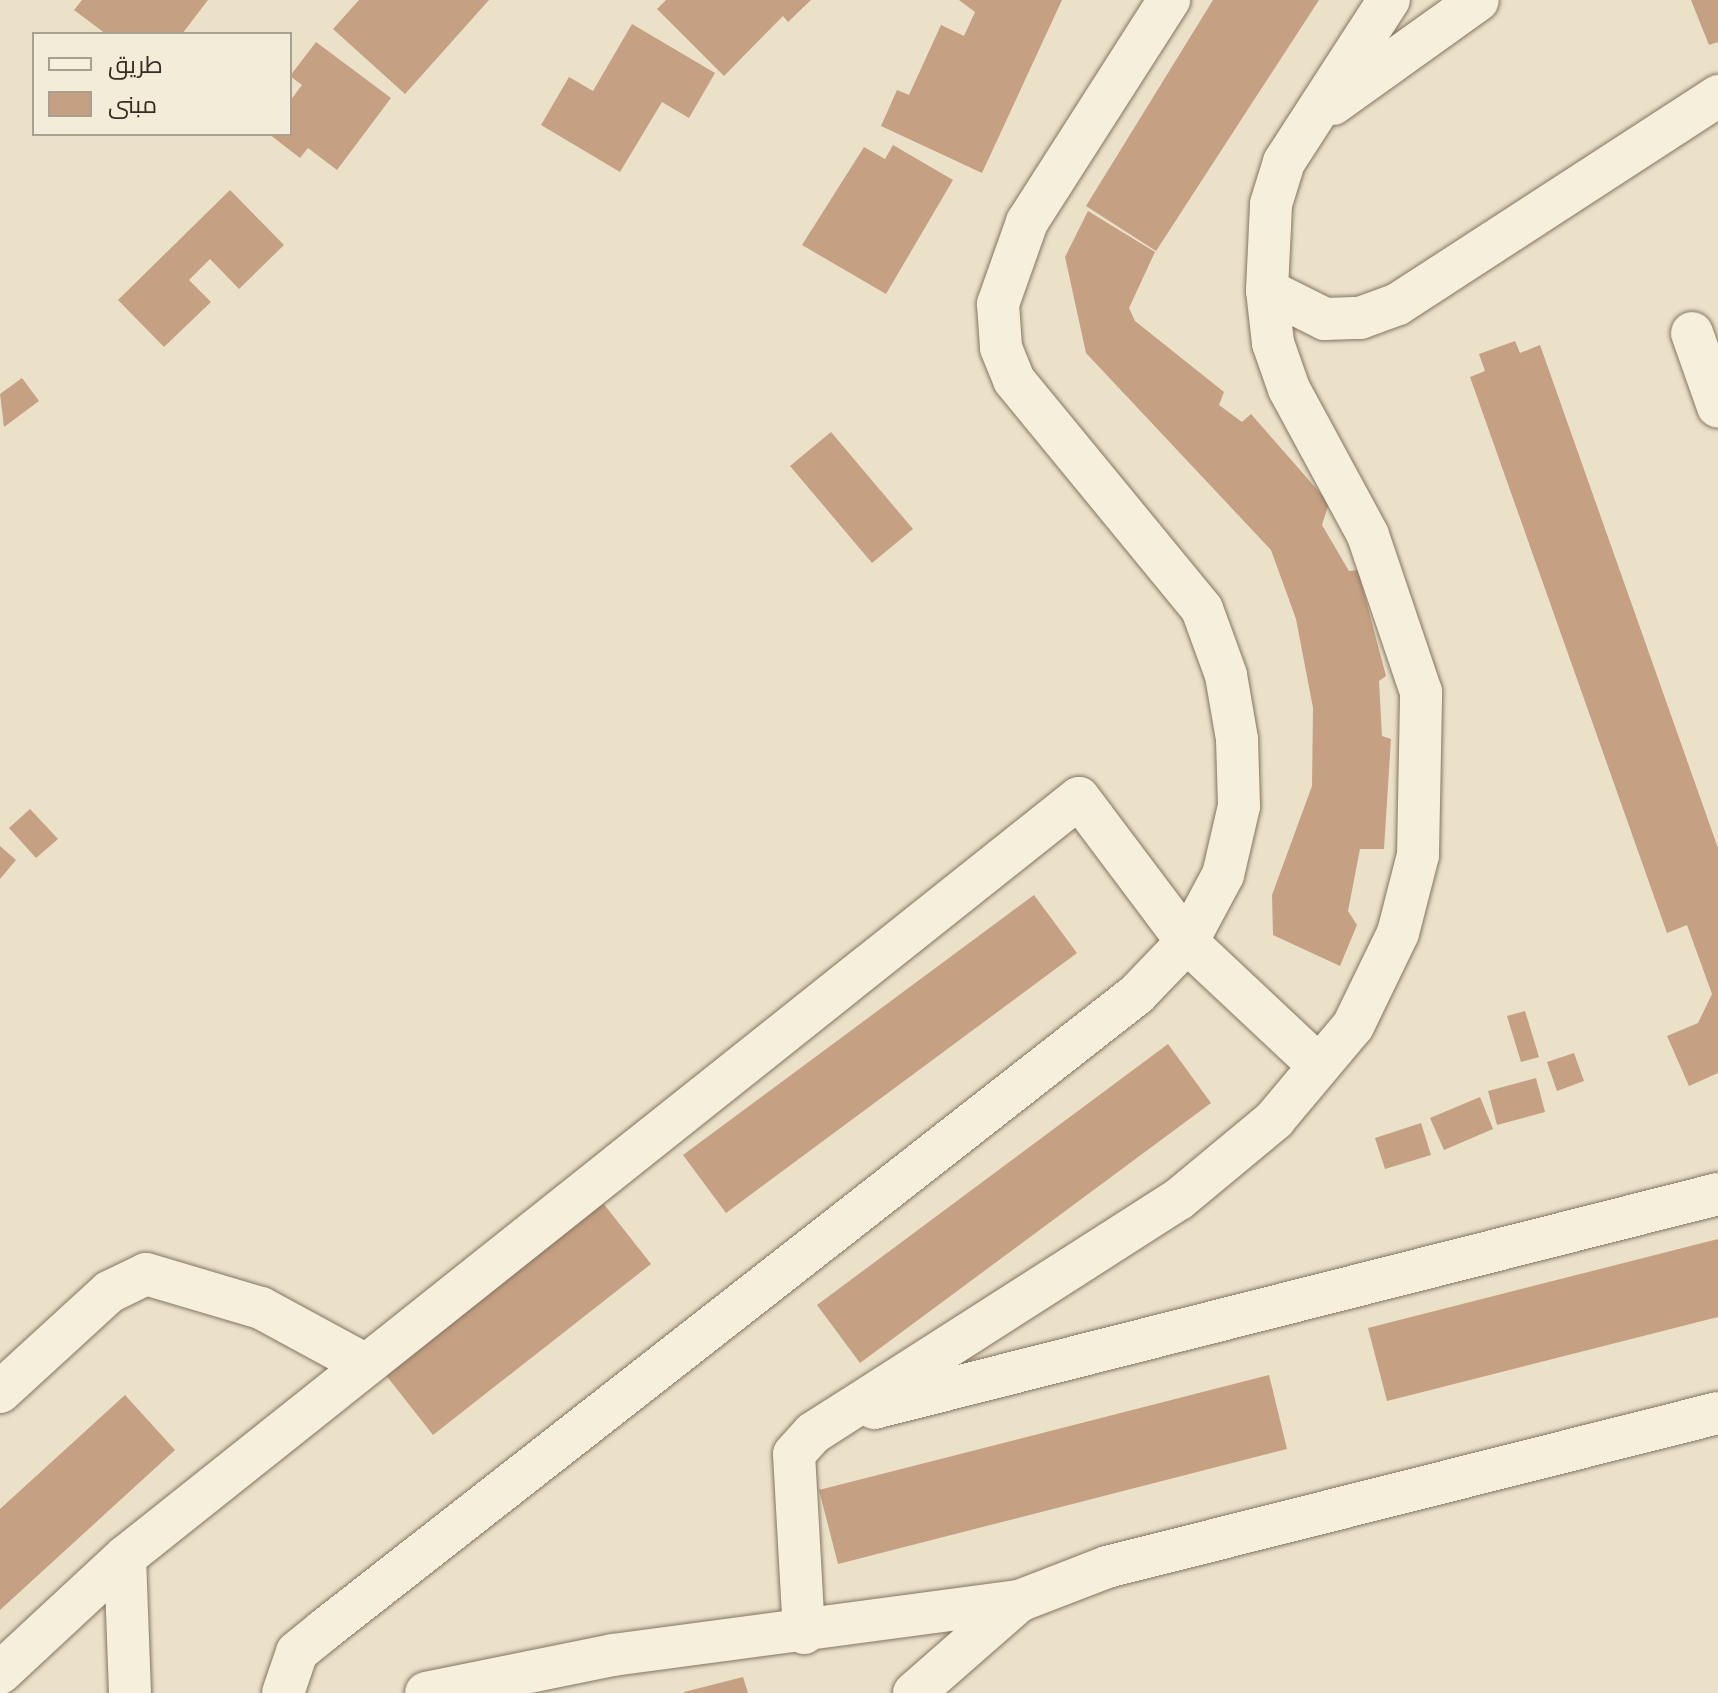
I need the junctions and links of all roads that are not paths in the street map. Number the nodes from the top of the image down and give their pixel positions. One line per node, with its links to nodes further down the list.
1 (1169, 0): 9 (street)
2 (1389, 0): 5 (street)
3 (1478, 0): 5 (street)
4 (1718, 96): 6 (street)
5 (1312, 119): 6 (street)
6 (1267, 290): 10 (street)
7 (1692, 333): 8 (street)
8 (1718, 407)
9 (1187, 942): 10 (street); 12 (street); 21 (street)
10 (1319, 1066): 15 (street)
11 (1718, 1194): 15 (street)
12 (366, 1365): 13 (street); 16 (street)
13 (0, 1392)
14 (1718, 1413): 17 (street)
15 (840, 1417): 18 (street)
16 (125, 1557): 19 (street); 20 (street)
17 (1019, 1601): 18 (street); 23 (street)
18 (804, 1633): 22 (street)
19 (0, 1673)
20 (130, 1693)
21 (283, 1693)
22 (426, 1693)
23 (914, 1693)

